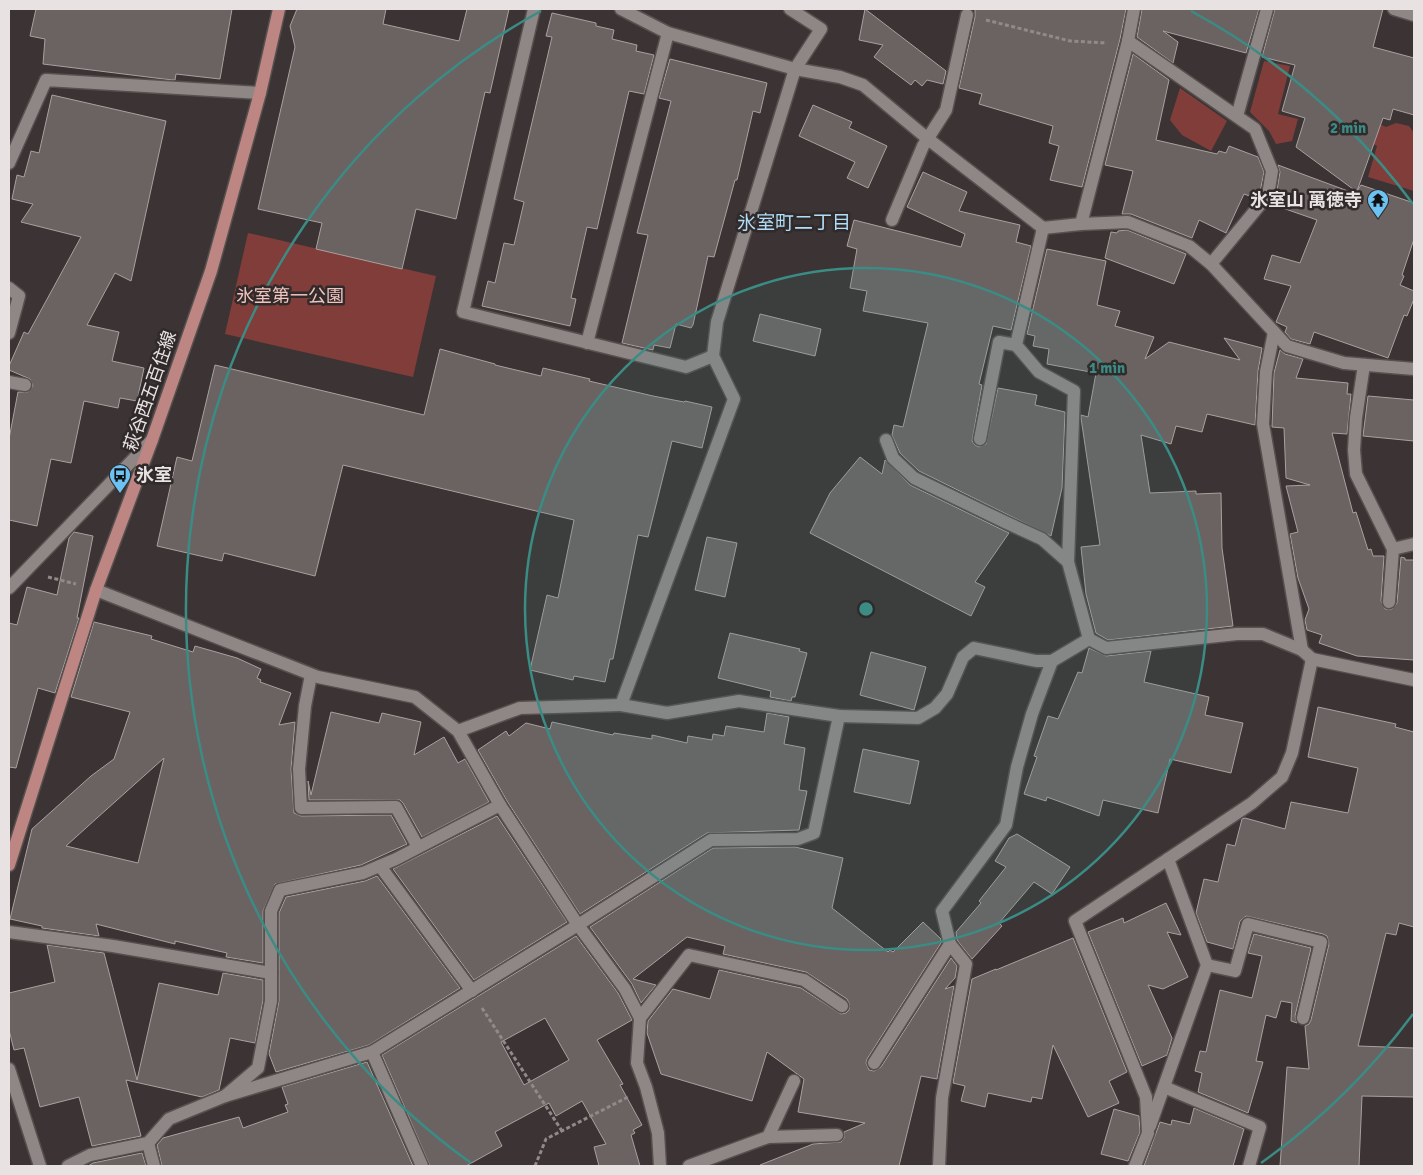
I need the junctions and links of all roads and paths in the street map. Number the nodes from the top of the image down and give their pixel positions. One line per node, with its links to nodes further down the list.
1 (279, 9): 13 (main road, 萩谷西五百住線)
2 (534, 9): 24 (street)
3 (621, 9): 10 (street)
4 (790, 9): 12 (street)
5 (1134, 9): 11 (street)
6 (1266, 9): 14 (street)
7 (1394, 9): 9 (street)
8 (967, 15): 11 (path); 15 (street)
9 (1414, 15)
10 (668, 33): 12 (street); 24 (street)
11 (1128, 44): 14 (street); 18 (street)
12 (795, 69): 15 (street); 26 (street)
13 (260, 93): 16 (street); 32 (main road, 萩谷西五百住線)
14 (1237, 116): 20 (street)
15 (928, 139): 17 (street); 19 (street)
16 (9, 163)
17 (892, 220)
18 (1081, 224): 19 (street); 20 (street)
19 (1043, 228): 25 (street)
20 (1211, 264): 22 (street)
21 (9, 288): 23 (street)
22 (1274, 332): 27 (street); 42 (street)
23 (9, 333)
24 (587, 343): 26 (street)
25 (1016, 345): 31 (street); 36 (street)
26 (713, 356): 46 (street)
27 (1364, 365): 28 (street); 35 (street)
28 (1414, 369)
29 (9, 382): 30 (street)
30 (25, 385)
31 (980, 439)
32 (152, 440): 37 (street); 39 (main road, 萩谷西五百住線)
33 (886, 440): 36 (street)
34 (1414, 544): 35 (street)
35 (1394, 549): 40 (street)
36 (1068, 562): 41 (street)
37 (24, 570): 38 (street); 39 (path)
38 (9, 588)
39 (96, 590): 44 (street); 52 (main road, 萩谷西五百住線)
40 (1389, 602)
41 (1089, 639): 42 (street); 43 (street)
42 (1307, 654): 45 (street); 51 (street)
43 (1052, 661): 47 (street); 56 (street)
44 (311, 675): 48 (street); 50 (street)
45 (1414, 680)
46 (621, 705): 47 (street); 48 (street)
47 (839, 716): 54 (street)
48 (458, 731): 49 (street)
49 (500, 805): 50 (street); 54 (street)
50 (418, 847): 53 (street)
51 (1168, 859): 57 (street); 71 (street)
52 (9, 865)
53 (380, 866): 58 (street); 59 (street)
54 (578, 925): 59 (street); 61 (street)
55 (9, 932): 58 (street)
56 (950, 944): 64 (street); 82 (street)
57 (1207, 965): 62 (street); 67 (street)
58 (271, 973): 69 (street)
59 (472, 991): 63 (street); 70 (path)
60 (842, 1006): 61 (street)
61 (640, 1018): 68 (street)
62 (1303, 1018)
63 (372, 1052): 69 (street); 78 (street)
64 (874, 1063)
65 (9, 1069): 75 (street)
66 (794, 1080): 73 (street)
67 (1164, 1086): 71 (street); 84 (street)
68 (646, 1087): 70 (path); 80 (street)
69 (225, 1096): 74 (street)
70 (562, 1131): 79 (path)
71 (1148, 1133): 83 (street)
72 (836, 1135): 73 (street)
73 (768, 1136): 81 (street)
74 (148, 1143): 76 (street); 77 (street)
75 (40, 1166)
76 (68, 1166)
77 (154, 1166)
78 (422, 1166)
79 (535, 1166)
80 (660, 1166)
81 (689, 1166)
82 (939, 1166)
83 (1135, 1166)
84 (1249, 1166)

